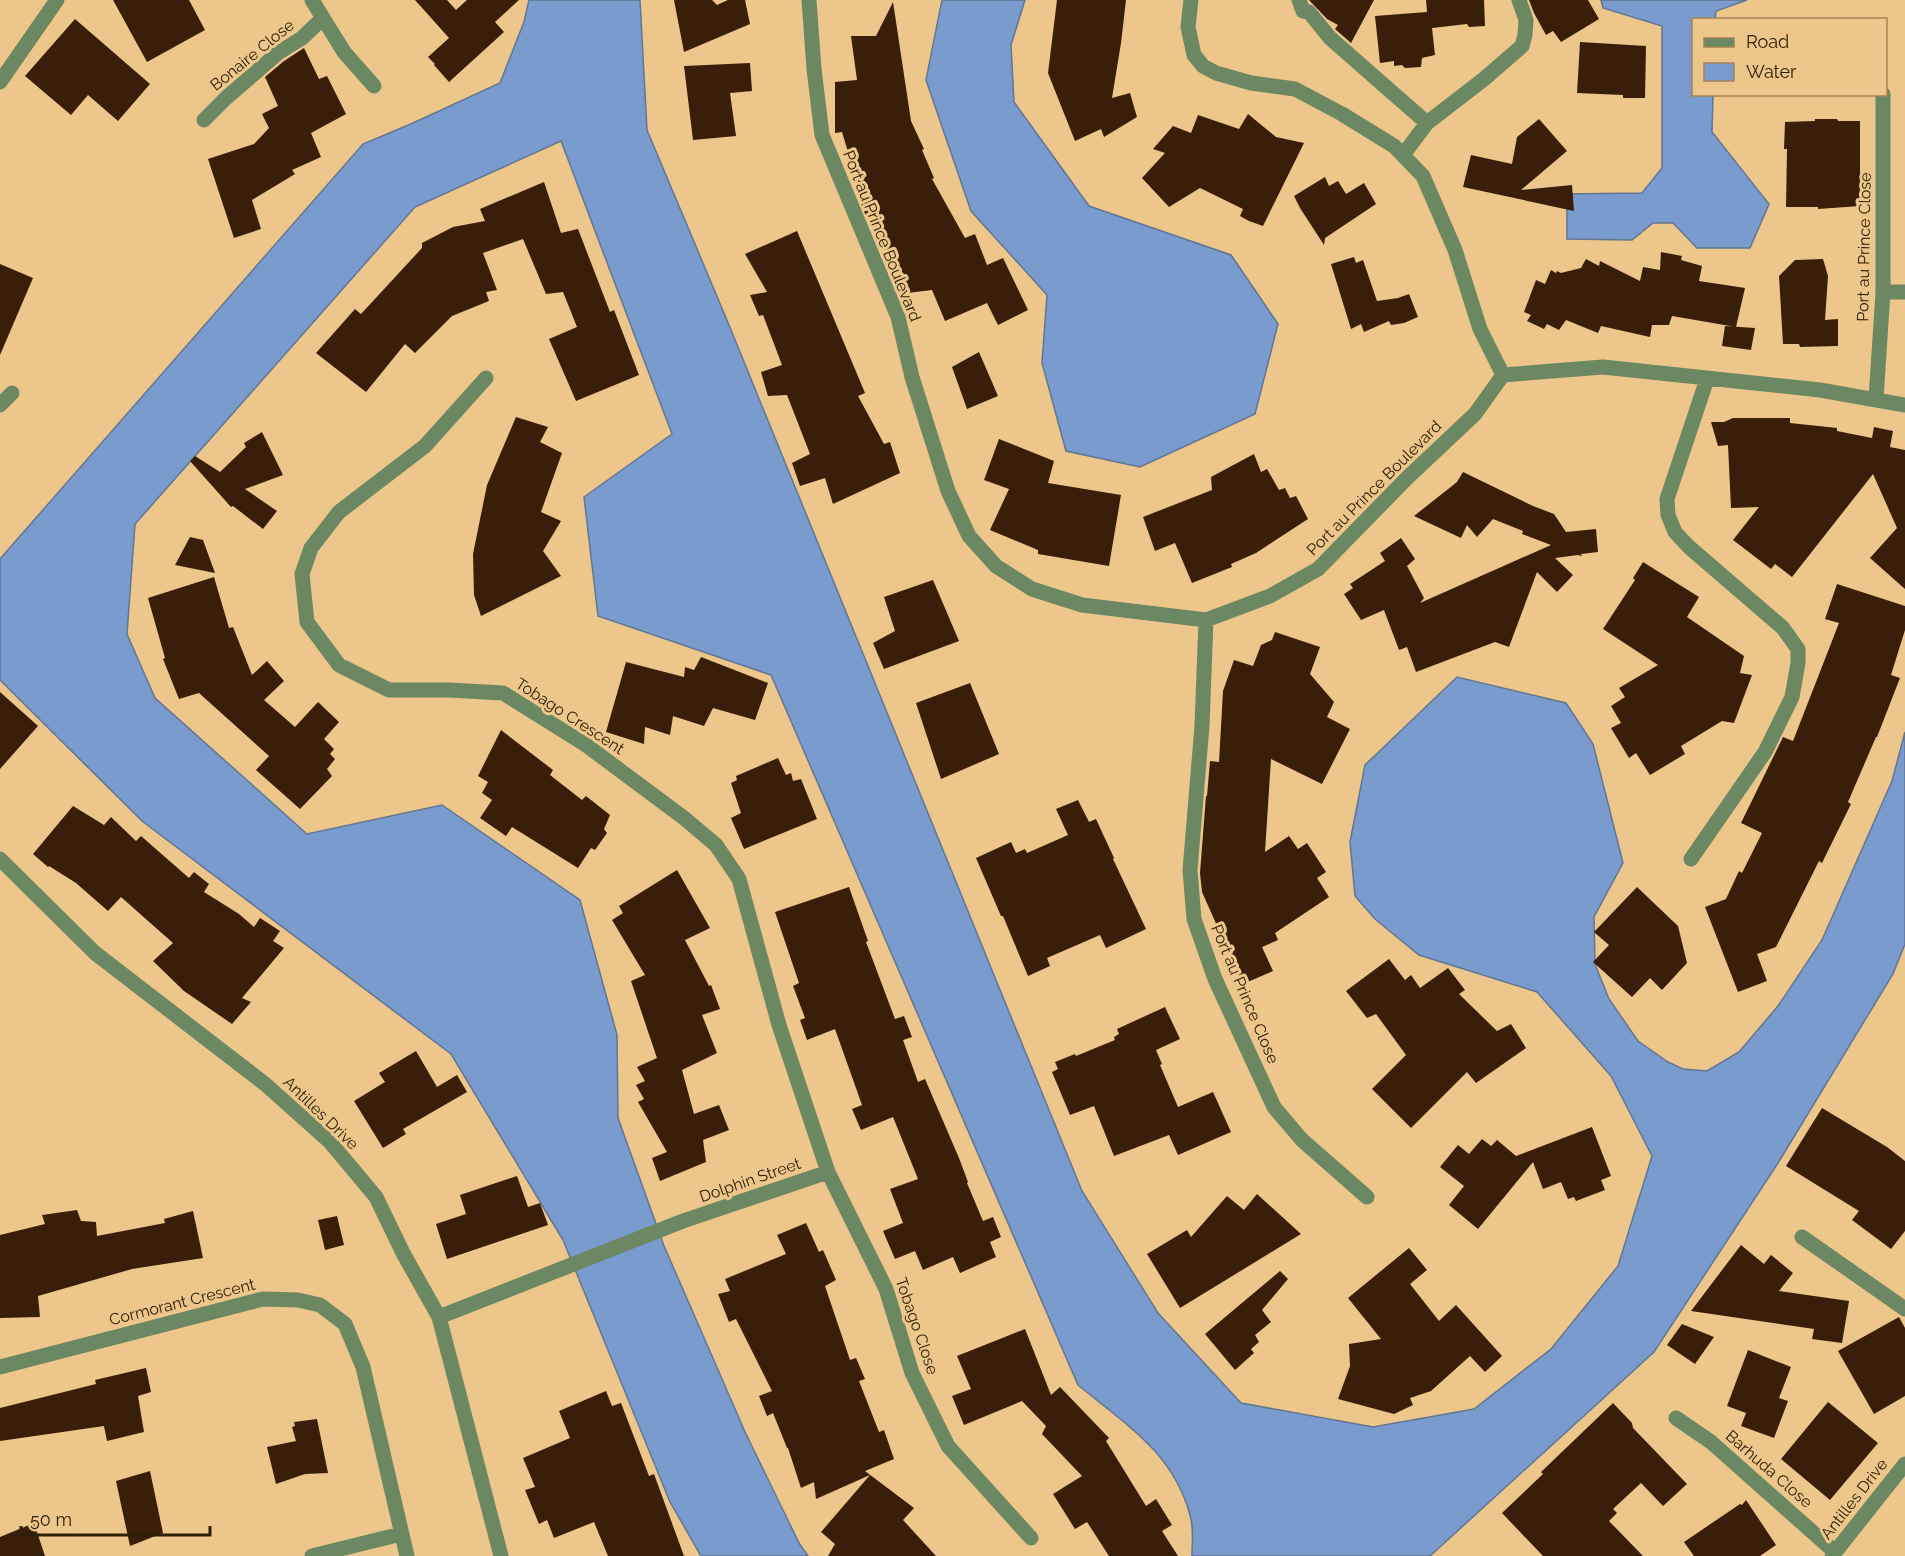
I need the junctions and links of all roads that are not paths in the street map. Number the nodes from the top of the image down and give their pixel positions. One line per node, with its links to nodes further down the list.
1 (57, 0): 8 (street)
2 (312, 0): 7 (street)
3 (809, 0): 23 (street, Port au Prince Boulevard)
4 (1191, 0): 13 (street)
5 (1299, 0): 12 (street)
6 (1519, 0): 12 (street)
7 (323, 18): 9 (street); 11 (street, Bonaire Close)
8 (0, 82)
9 (374, 86)
10 (1883, 96): 14 (street, Port au Prince Close)
11 (204, 120)
12 (1427, 123): 13 (street)
13 (1402, 155): 16 (street)
14 (1883, 292): 15 (street); 20 (street, Port au Prince Close)
15 (1905, 292)
16 (1503, 375): 18 (street); 23 (street, Port au Prince Boulevard)
17 (486, 378): 26 (street, Tobago Crescent)
18 (1707, 379): 20 (street); 25 (street)
19 (12, 393): 21 (street)
20 (1876, 399): 22 (street)
21 (0, 405)
22 (1905, 405)
23 (1206, 620): 27 (street, Port au Prince Close)
24 (0, 859): 30 (street, Antilles Drive)
25 (1691, 859)
26 (828, 1172): 30 (street, Dolphin Street); 35 (street, Tobago Close)
27 (1367, 1197)
28 (1802, 1237): 29 (street)
29 (1905, 1308)
30 (439, 1317): 39 (street, Antilles Drive)
31 (0, 1367): 34 (street, Cormorant Crescent)
32 (1676, 1418): 36 (street, Barhuda Close)
33 (1905, 1464): 36 (street, Antilles Drive)
34 (401, 1534): 37 (street); 38 (street, Cormorant Crescent)
35 (1032, 1538)
36 (1834, 1554)
37 (312, 1556)
38 (407, 1556)
39 (501, 1556)

